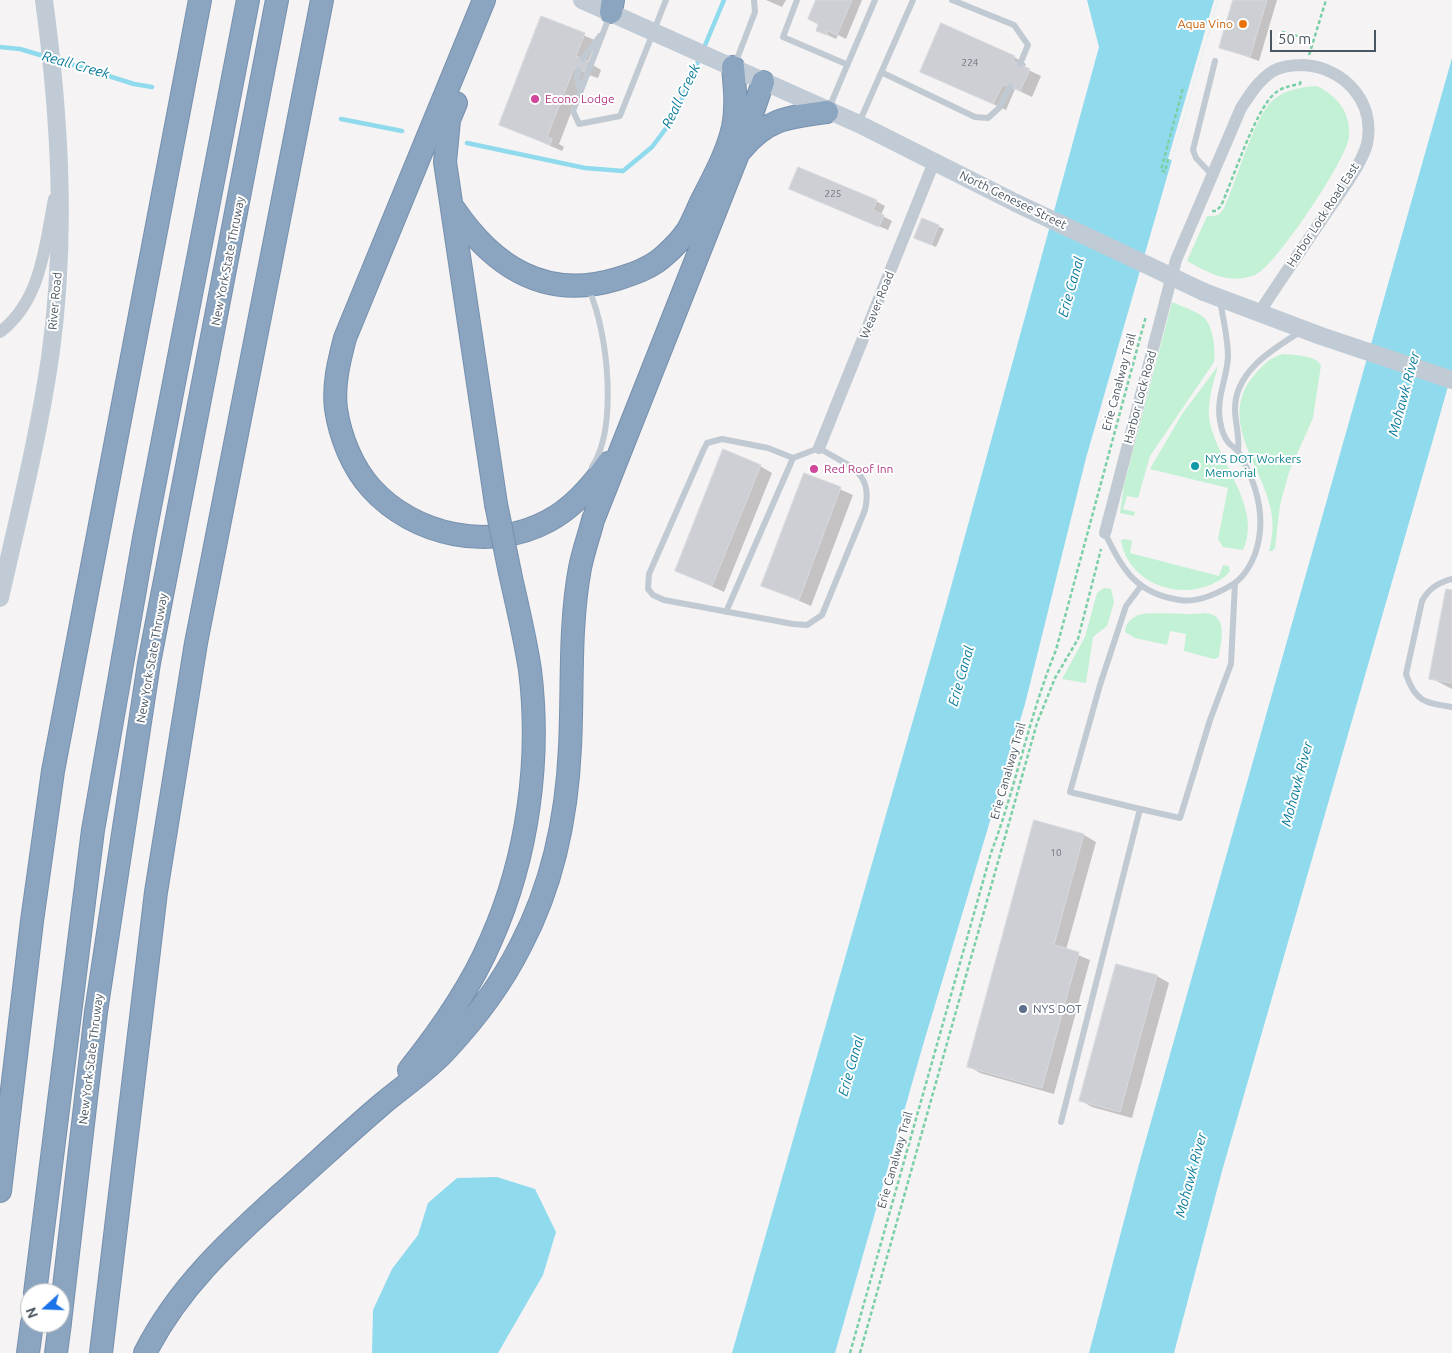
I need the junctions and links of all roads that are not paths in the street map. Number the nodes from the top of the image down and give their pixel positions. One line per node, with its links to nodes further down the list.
1 (44, 0): 31 (main road, River Road)
2 (200, 0): 58 (highway)
3 (248, 0): 59 (highway)
4 (277, 0): 60 (highway, New York State Thruway)
5 (322, 0): 65 (highway)
6 (582, 0): 14 (main road, North Genesee Street)
7 (666, 0): 15 (lane)
8 (754, 0): 19 (lane)
9 (797, 0): 20 (lane)
10 (874, 0): 20 (lane)
11 (913, 0): 23 (lane)
12 (952, 0): 21 (lane)
13 (491, 1): 33 (highway); 47 (highway)
14 (612, 6): 15 (main road, North Genesee Street); 16 (lane)
15 (654, 32): 19 (main road, North Genesee Street); 26 (lane)
16 (602, 34): 17 (lane); 26 (lane)
17 (582, 59)
18 (1216, 61): 32 (lane)
19 (725, 64): 24 (main road, North Genesee Street); 35 (highway)
20 (846, 64): 27 (lane)
21 (1020, 64)
22 (578, 70): 26 (lane)
23 (883, 73): 25 (lane); 28 (lane)
24 (763, 82): 27 (main road, North Genesee Street); 29 (highway)
25 (1010, 87)
26 (580, 91)
27 (828, 112): 28 (main road, North Genesee Street); 29 (highway)
28 (859, 124): 30 (main road, North Genesee Street)
29 (738, 154): 41 (highway)
30 (934, 162): 36 (main road, North Genesee Street, bridge); 42 (street, Weaver Road)
31 (60, 170): 39 (street); 52 (main road, River Road)
32 (1212, 175): 34 (street, Harbor Lock Road East); 37 (street, Harbor Lock Road East)
33 (453, 206): 35 (highway); 56 (highway, bridge)
34 (1176, 260): 48 (street, Harbor Lock Road)
35 (587, 287): 45 (lane)
36 (1212, 294): 37 (main road, North Genesee Street); 43 (lane)
37 (1259, 313): 38 (main road, North Genesee Street)
38 (1304, 330): 40 (main road, North Genesee Street); 43 (lane)
39 (0, 332)
40 (1452, 380)
41 (627, 436): 47 (highway); 56 (highway)
42 (819, 448): 44 (lane); 53 (lane)
43 (1238, 451): 50 (lane)
44 (793, 458): 53 (lane); 53 (lane)
45 (589, 471)
46 (578, 487): 47 (lane)
47 (549, 521)
48 (1105, 533): 51 (lane)
49 (1452, 579): 54 (lane)
50 (1235, 584): 51 (lane); 55 (lane)
51 (1141, 586): 55 (lane)
52 (0, 598)
53 (726, 612)
54 (1452, 707)
55 (1140, 808): 57 (lane)
56 (382, 1104): 66 (highway)
57 (1061, 1122)
58 (0, 1191)
59 (36, 1283)
60 (65, 1283)
61 (31, 1333): 63 (highway)
62 (59, 1333): 64 (highway, New York State Thruway)
63 (28, 1353)
64 (56, 1353)
65 (101, 1353)
66 (144, 1353)

